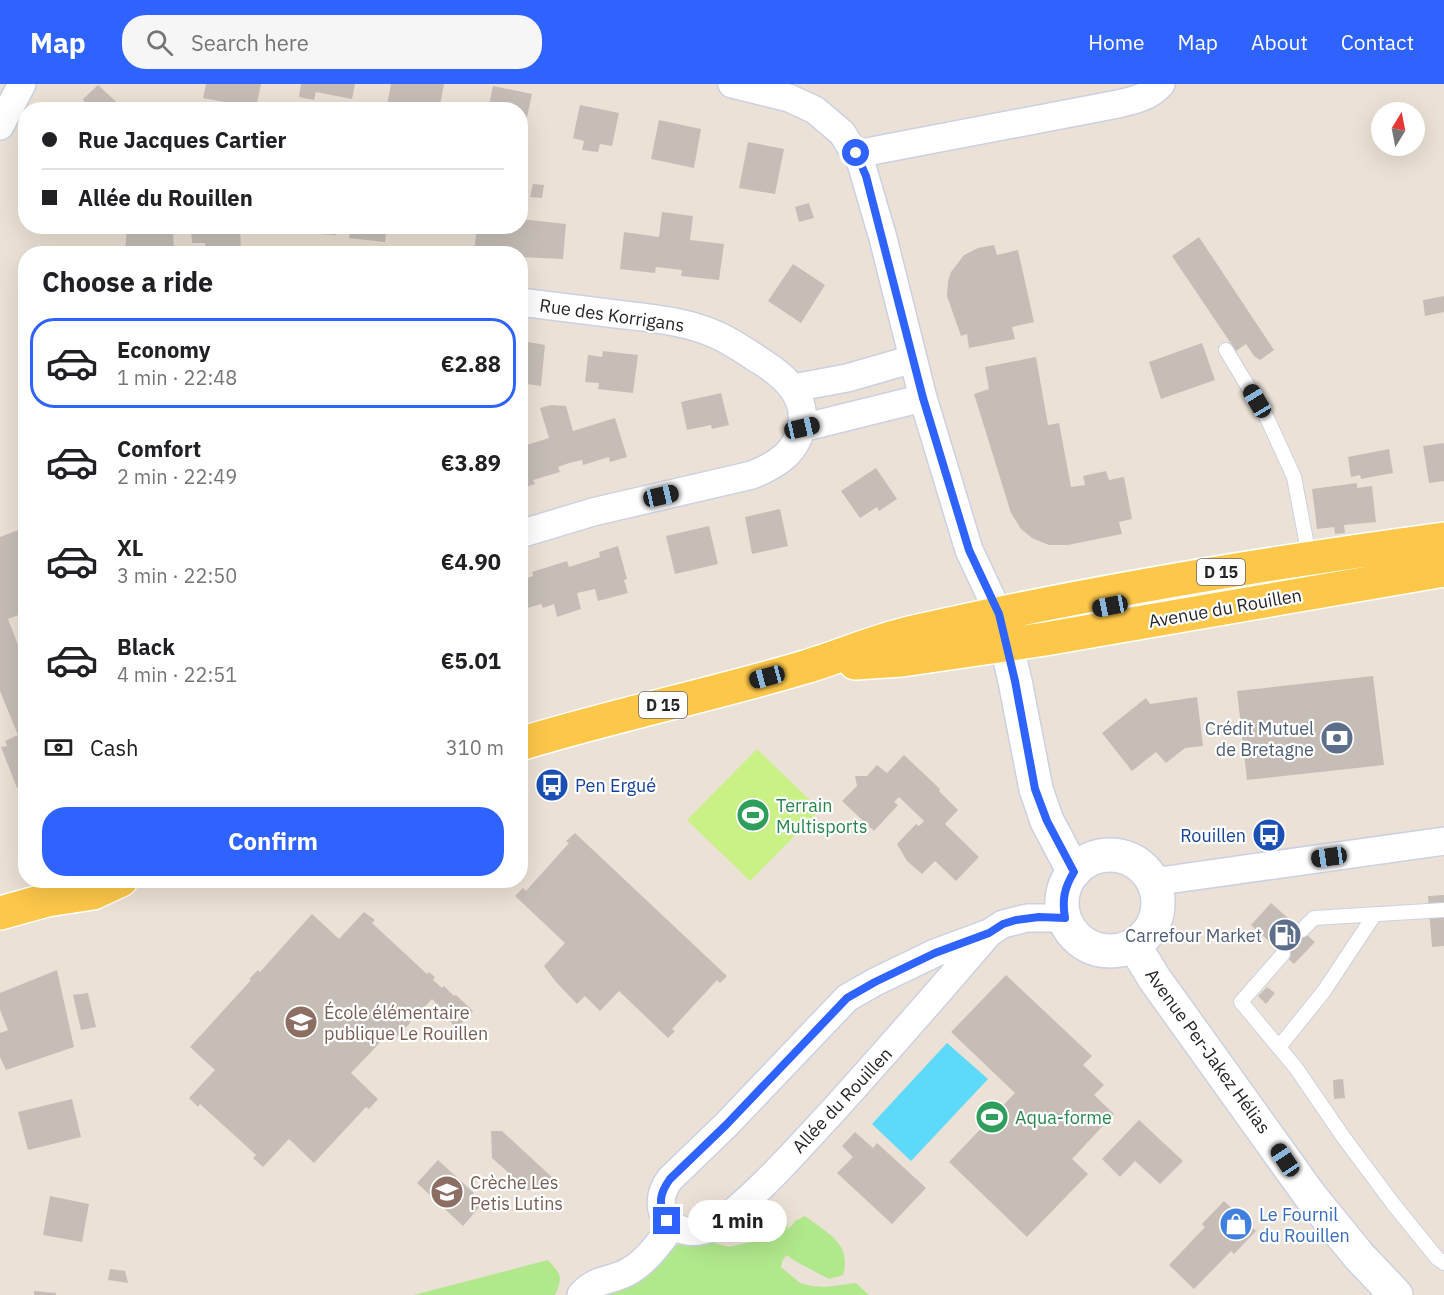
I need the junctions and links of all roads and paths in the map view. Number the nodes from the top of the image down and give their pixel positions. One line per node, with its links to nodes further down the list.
1 (22, 84): 4 (street)
2 (732, 84): 5 (street)
3 (1161, 84): 5 (street)
4 (0, 126)
5 (856, 153): 8 (street)
6 (528, 303): 9 (street, Rue des Korrigans)
7 (1226, 350): 14 (lane)
8 (913, 359): 9 (street); 10 (street)
9 (793, 388): 11 (street, Rue des Korrigans)
10 (923, 398): 11 (street); 16 (street)
11 (802, 428): 12 (street)
12 (528, 532)
13 (1434, 556): 14 (main road, Avenue du Rouillen / D 15); 15 (main road, Avenue du Rouillen / D 15)
14 (1310, 558): 15 (lane); 16 (main road, Avenue du Rouillen / D 15)
15 (1316, 593): 16 (main road, Avenue du Rouillen / D 15)
16 (1003, 629): 17 (main road, Avenue du Rouillen / D 15); 19 (street)
17 (528, 742)
18 (1444, 841): 20 (street)
19 (1074, 872): 20 (street); 27 (street)
20 (1153, 882): 30 (street)
21 (25, 888): 23 (main road)
22 (104, 888): 25 (main road)
23 (0, 903)
24 (1444, 910): 26 (lane)
25 (0, 914)
26 (1375, 914): 28 (lane); 32 (lane)
27 (1065, 918): 29 (street, Allée du Rouillen); 30 (street)
28 (1302, 930)
29 (989, 933): 33 (street, Allée du Rouillen); 33 (street, Allée du Rouillen)
30 (1134, 945): 36 (street, Avenue Per-Jakez Hélias)
31 (1282, 954): 32 (lane)
32 (1278, 1047): 34 (lane)
33 (673, 1226): 35 (street)
34 (1444, 1263)
35 (581, 1295)
36 (1396, 1295)

